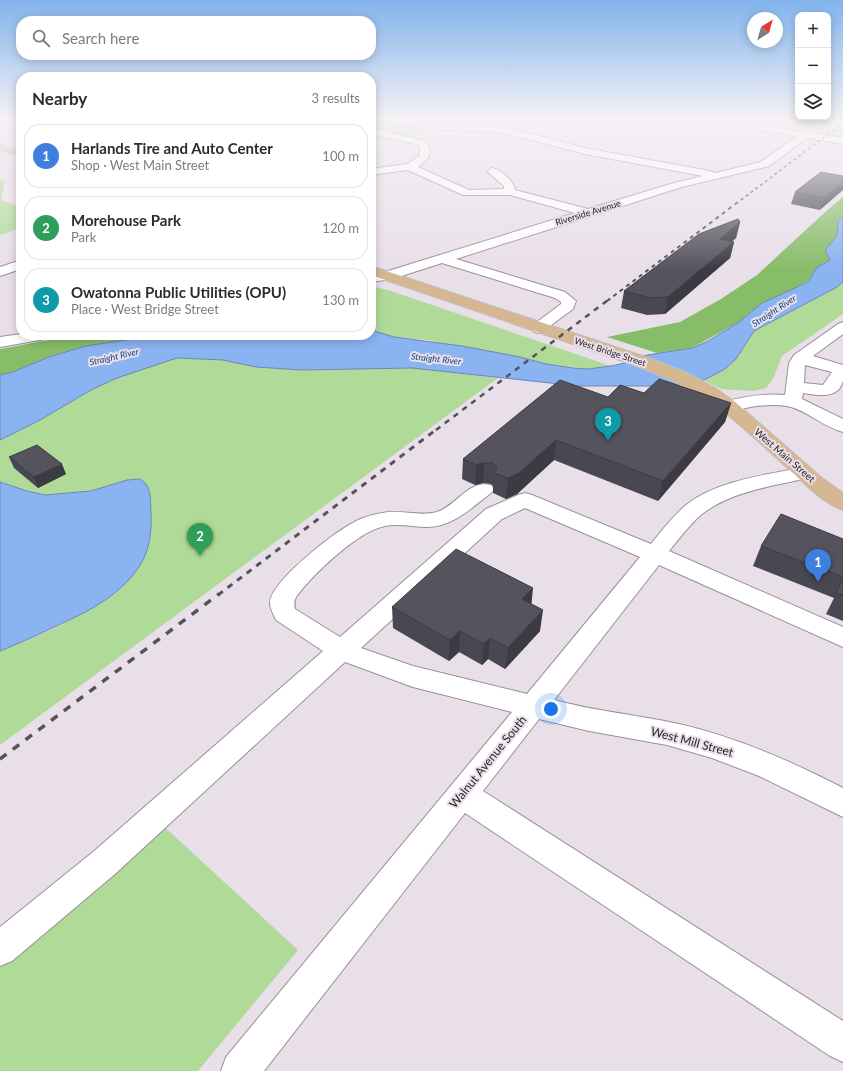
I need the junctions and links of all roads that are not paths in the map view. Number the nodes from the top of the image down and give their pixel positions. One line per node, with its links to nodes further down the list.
1 (386, 170): 5 (street)
2 (415, 170): 8 (street)
3 (693, 170): 7 (street)
4 (735, 170): 7 (street, Riverside Avenue)
5 (376, 171)
6 (492, 171): 8 (street)
7 (715, 175): 9 (street, Riverside Avenue)
8 (510, 192): 9 (street)
9 (588, 213): 10 (street, Riverside Avenue)
10 (442, 259): 14 (street, Riverside Avenue); 17 (street)
11 (16, 266): 12 (street)
12 (0, 272)
13 (376, 272): 14 (main road, West Bridge Street)
14 (387, 276): 15 (street, Riverside Avenue); 17 (main road, West Bridge Street)
15 (376, 277)
16 (843, 327): 20 (street)
17 (538, 328): 23 (main road, West Bridge Street)
18 (16, 339): 19 (street)
19 (0, 342)
20 (800, 358): 21 (street); 22 (street)
21 (843, 370): 22 (street)
22 (793, 395): 23 (street); 24 (street)
23 (729, 406): 25 (main road, West Main Street)
24 (843, 426)
25 (805, 473): 27 (main road, West Main Street); 28 (street, Walnut Avenue South)
26 (484, 489): 30 (street, West Mill Street)
27 (843, 503)
28 (654, 554): 29 (street); 30 (street); 31 (street, Walnut Avenue South)
29 (843, 638)
30 (342, 649): 31 (street, West Mill Street); 34 (street)
31 (533, 706): 32 (street, Walnut Avenue South); 33 (street, West Mill Street)
32 (462, 794): 35 (street); 36 (street, Walnut Avenue South)
33 (843, 803)
34 (0, 948)
35 (843, 1043)
36 (240, 1071)

